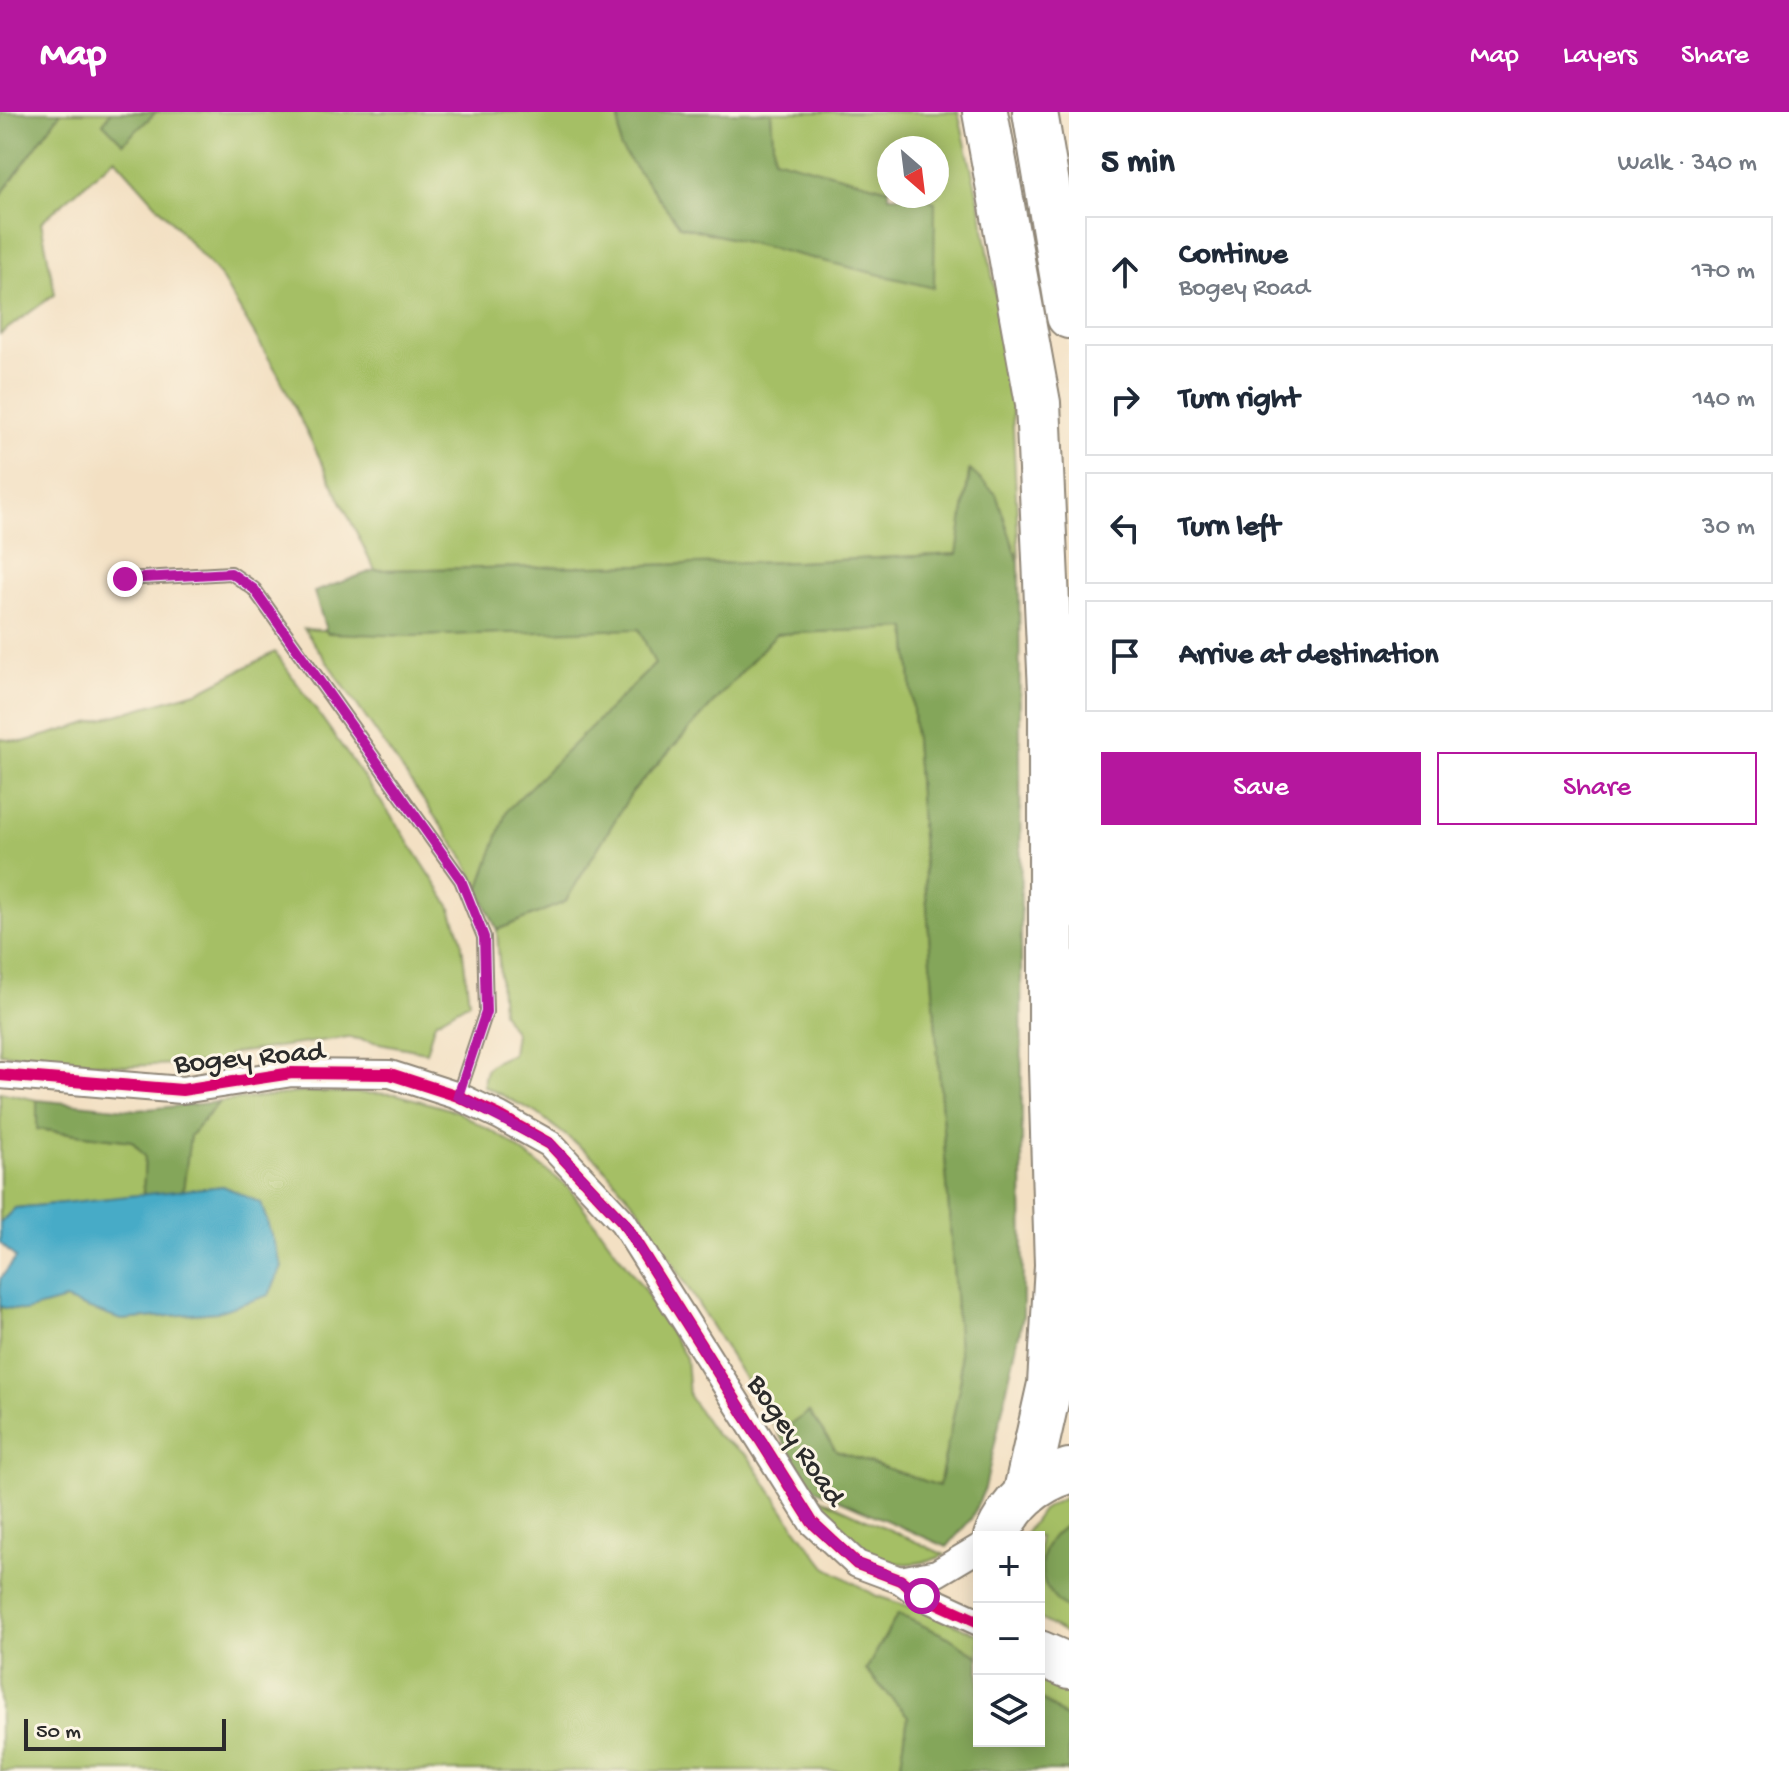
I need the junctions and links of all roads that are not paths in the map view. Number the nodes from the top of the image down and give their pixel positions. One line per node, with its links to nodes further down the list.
1 (985, 112): 8 (highway)
2 (1035, 112): 3 (highway)
3 (1069, 316)
4 (125, 579): 6 (lane)
5 (0, 1075): 6 (street, Bogey Road)
6 (458, 1096): 11 (street, Bogey Road)
7 (1069, 1471): 8 (highway)
8 (1026, 1491): 9 (highway)
9 (999, 1531)
10 (973, 1552): 11 (street)
11 (900, 1580): 12 (street, Bogey Road)
12 (973, 1619)
13 (1045, 1656): 14 (highway)
14 (1069, 1666)

